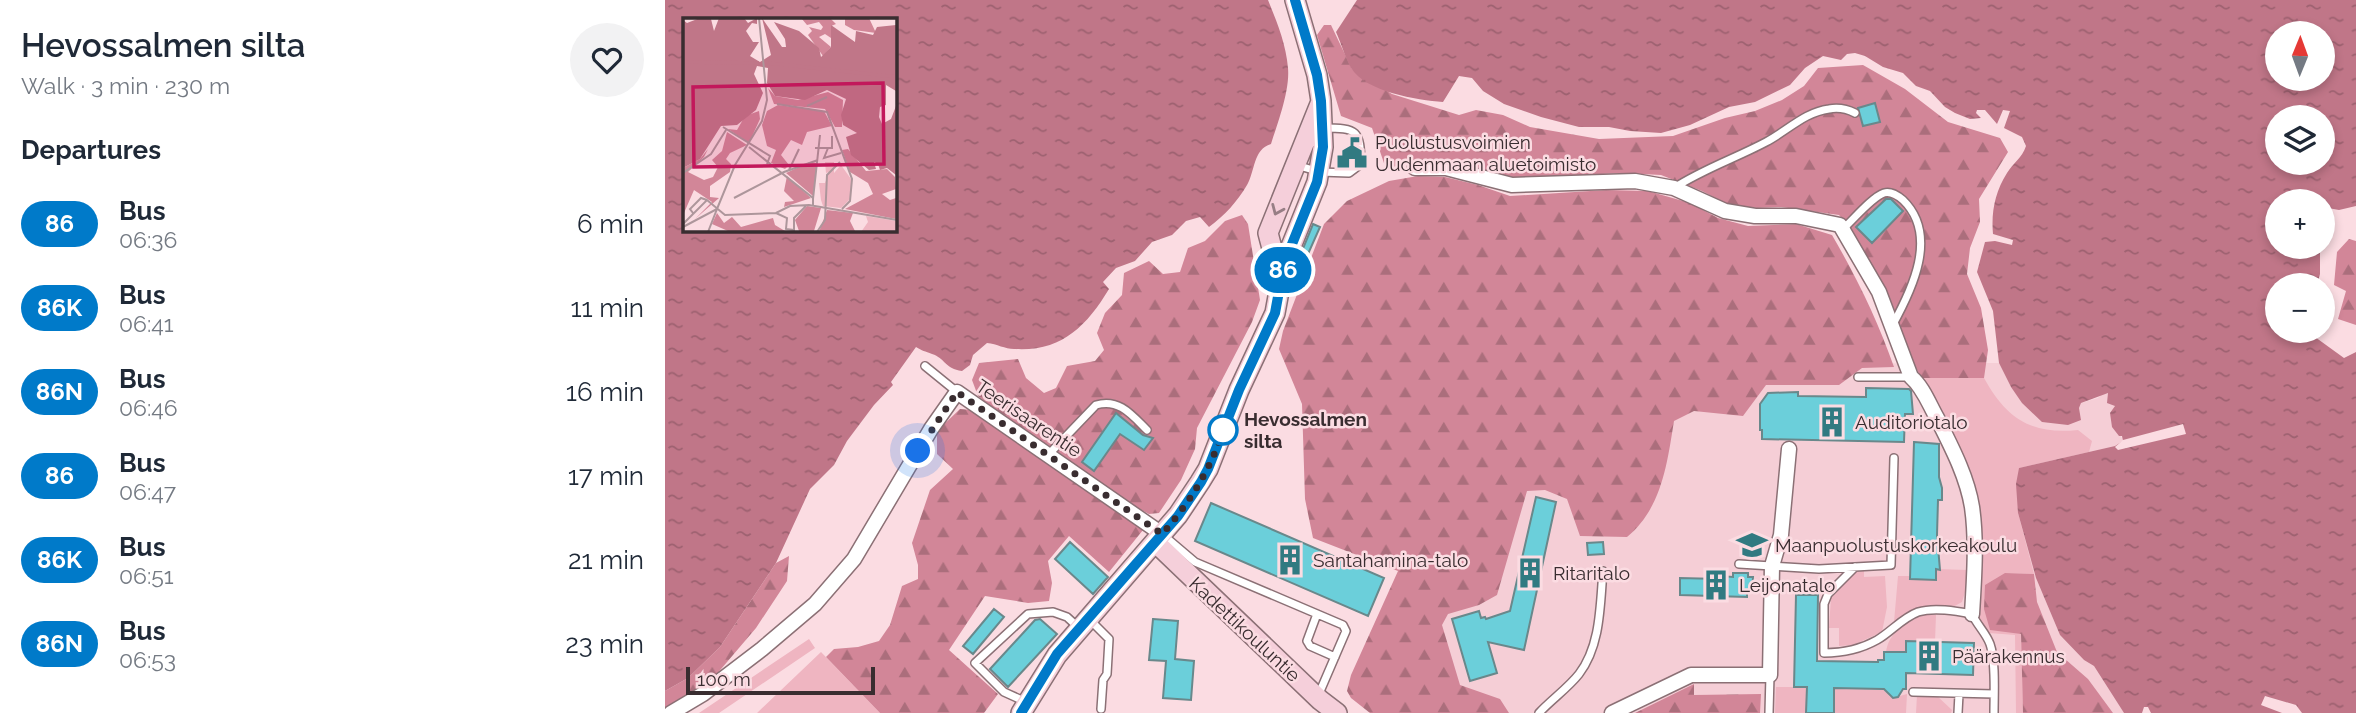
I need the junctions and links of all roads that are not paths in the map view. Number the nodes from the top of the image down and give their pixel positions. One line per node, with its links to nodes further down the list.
1 (1295, 0): 3 (main road)
2 (1855, 113): 7 (lane)
3 (1317, 128): 4 (main road); 6 (main road); 6 (lane)
4 (1296, 164): 6 (lane); 9 (main road, one-way to 9)
5 (1415, 168): 7 (street)
6 (1320, 172): 9 (main road)
7 (1674, 188): 8 (street)
8 (1842, 230): 10 (street); 10 (lane)
9 (1280, 280): 19 (main road)
10 (1892, 327): 13 (street)
11 (925, 366): 14 (lane)
12 (1858, 377): 13 (lane)
13 (1911, 377): 25 (street)
14 (957, 392): 17 (street, Teerisaarentie); 35 (street, Teerisaarentie)
15 (1147, 430): 17 (lane)
16 (1789, 449): 21 (street)
17 (1049, 454): 19 (street, Teerisaarentie)
18 (1894, 458): 22 (lane)
19 (1158, 538): 24 (lane); 26 (main road); 32 (main road, Kadettikouluntie)
20 (1739, 564): 21 (lane)
21 (1772, 566): 22 (lane); 28 (street)
22 (1855, 567): 25 (lane)
23 (1603, 571): 37 (lane)
24 (1317, 614): 27 (lane); 27 (lane)
25 (1972, 614): 31 (lane)
26 (1083, 623): 33 (main road); 33 (lane); 34 (lane)
27 (1335, 657): 32 (lane)
28 (1770, 675): 38 (street); 39 (lane)
29 (1913, 692): 30 (lane)
30 (1959, 694): 31 (lane); 40 (lane)
31 (1994, 694): 41 (lane)
32 (1317, 697): 36 (main road, Kadettikouluntie)
33 (1024, 708)
34 (1101, 709)
35 (671, 713)
36 (1337, 713)
37 (1539, 713)
38 (1612, 713)
39 (1769, 713)
40 (1958, 713)
41 (1994, 713)

